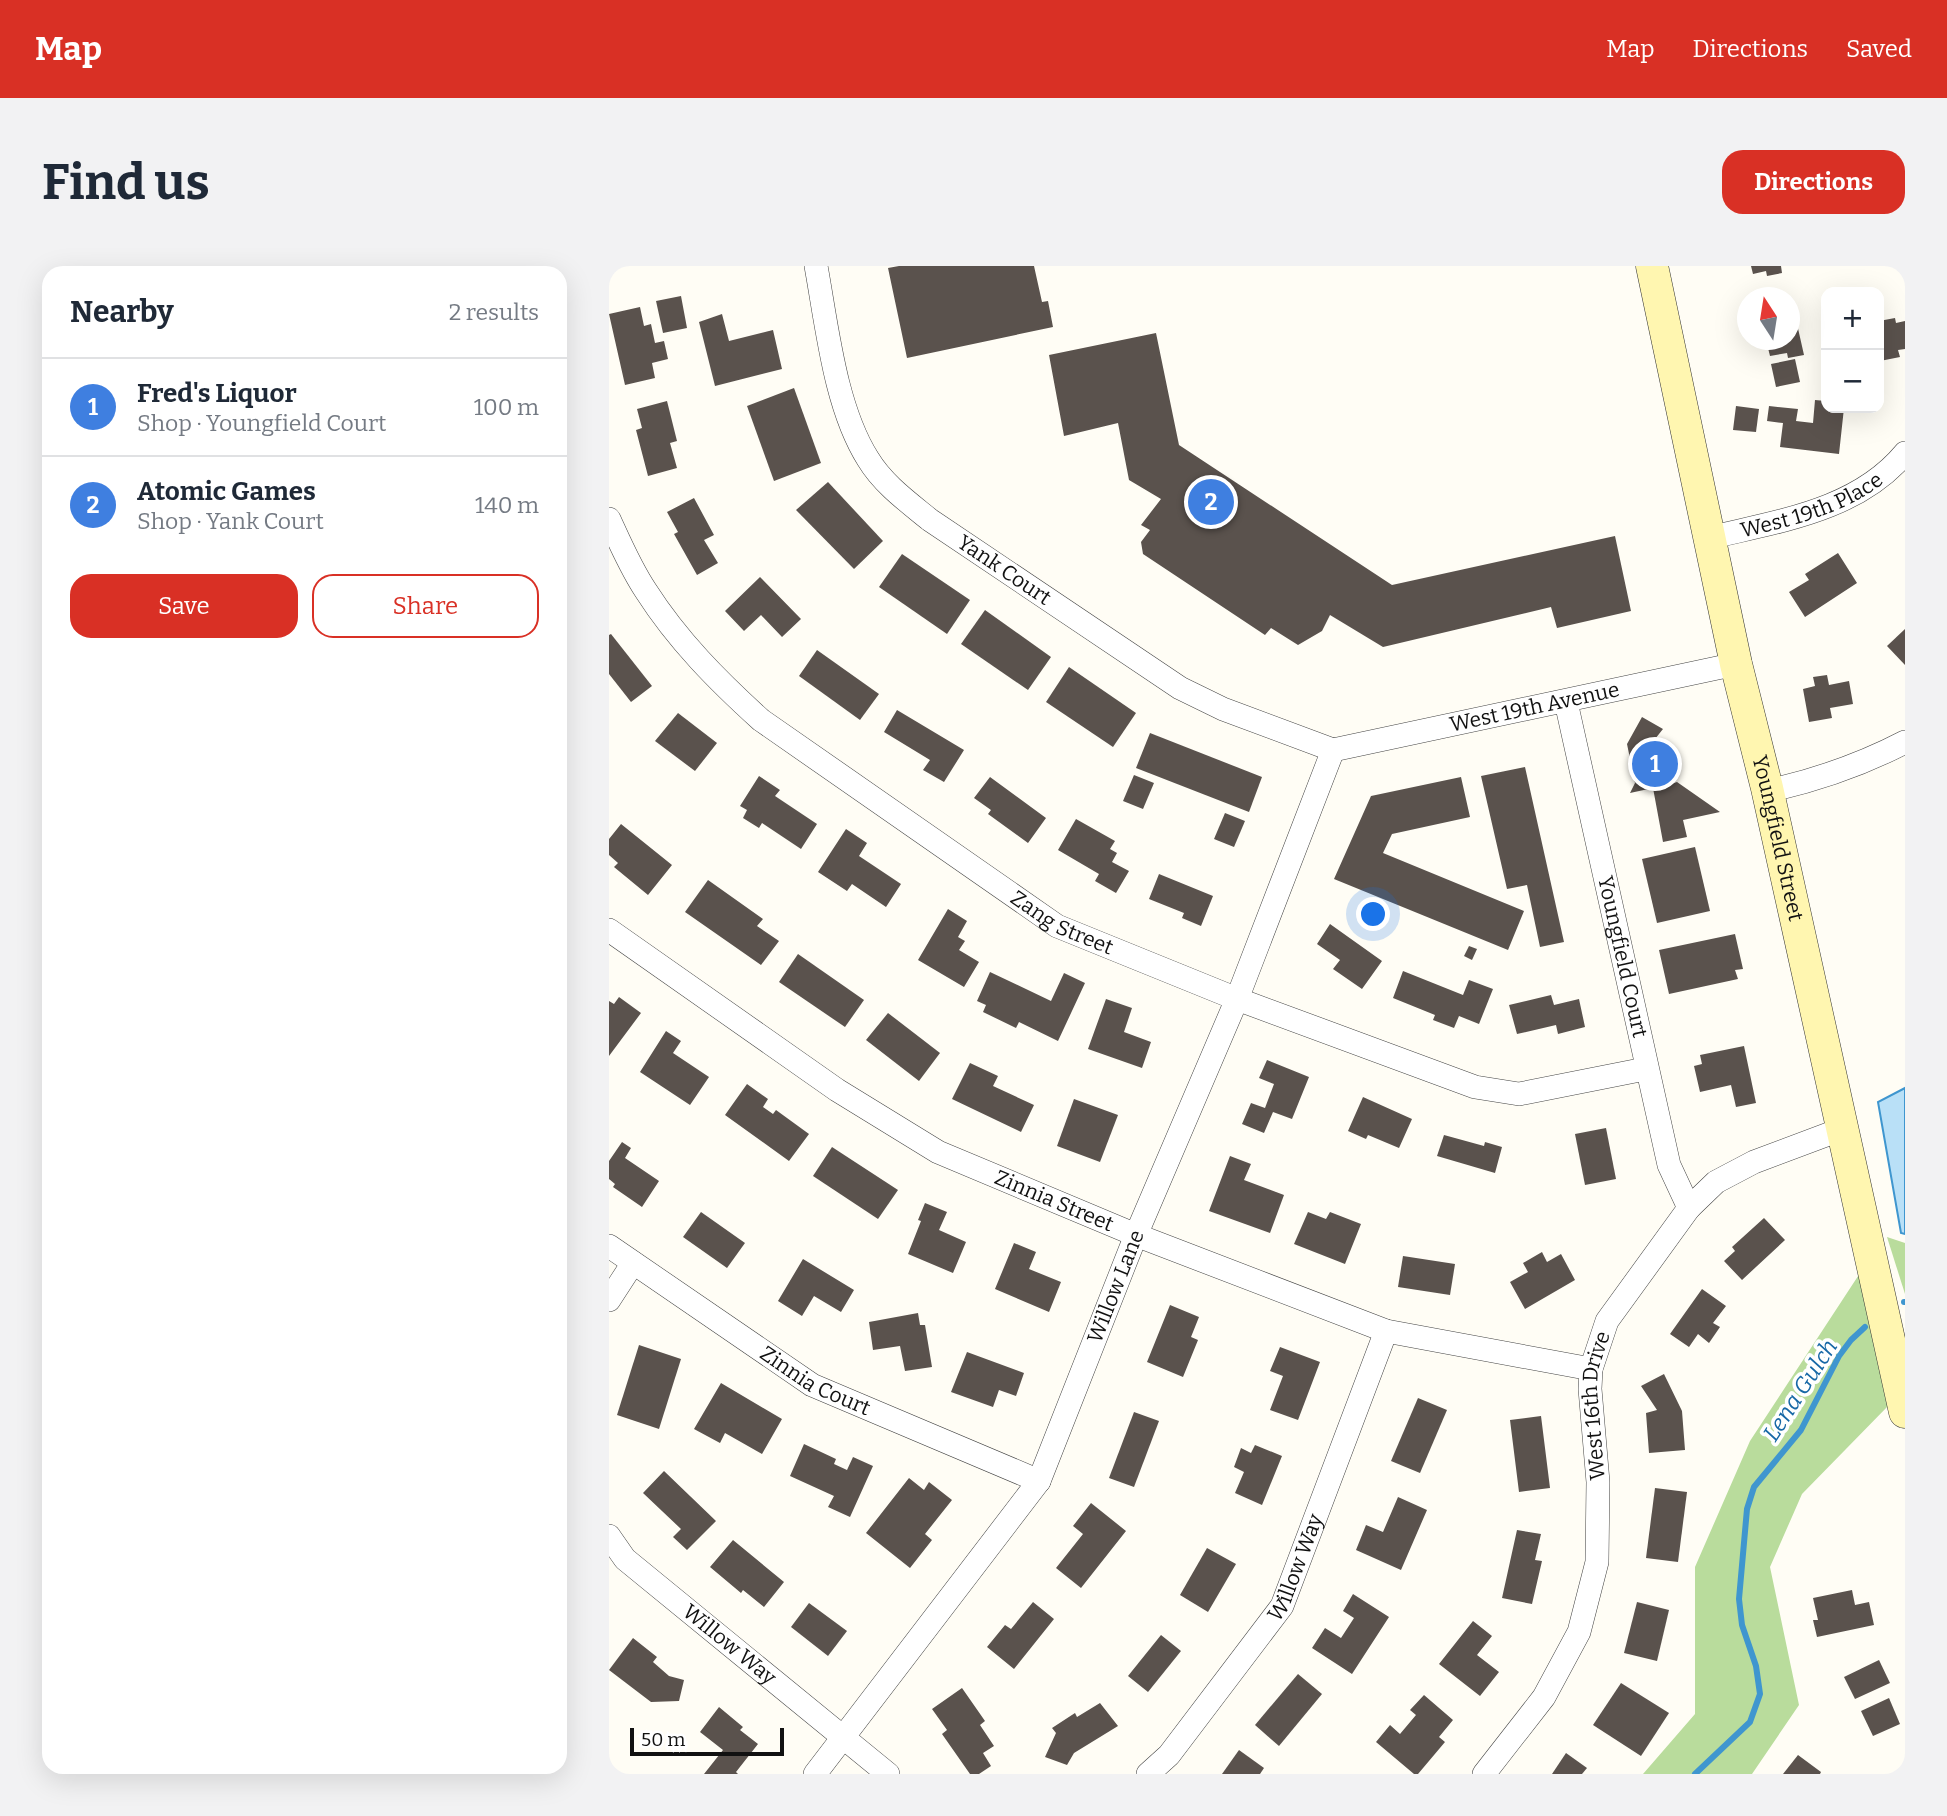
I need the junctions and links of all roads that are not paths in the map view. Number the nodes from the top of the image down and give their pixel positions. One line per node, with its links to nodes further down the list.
1 (815, 266): 9 (street, Yank Court)
2 (1652, 266): 5 (street, Youngfield Street)
3 (1905, 453): 5 (street, West 19th Place)
4 (609, 519): 12 (street, Zang Street)
5 (1709, 538): 6 (street, Youngfield Street)
6 (1736, 664): 7 (street, West 19th Avenue); 10 (street, Youngfield Street)
7 (1566, 702): 9 (street, West 19th Avenue); 13 (street, Youngfield Court)
8 (1905, 742): 10 (street)
9 (1332, 750): 12 (street, Willow Lane)
10 (1768, 791): 14 (street, Youngfield Street)
11 (609, 930): 16 (street, Zinnia Street)
12 (1237, 999): 13 (street, Zang Street); 16 (street, Willow Lane)
13 (1646, 1069): 15 (street, Youngfield Court)
14 (1843, 1129): 15 (street, West 16th Drive); 22 (street, Youngfield Street)
15 (1689, 1208): 21 (street, West 16th Drive)
16 (1136, 1235): 20 (street, Zinnia Street); 23 (street, Willow Lane)
17 (609, 1246): 18 (street, Zinnia Court)
18 (633, 1262): 19 (street); 23 (street, Zinnia Court)
19 (609, 1300)
20 (1386, 1331): 21 (street, Zinnia Street); 28 (street, Willow Way)
21 (1591, 1369): 29 (street, West 16th Drive)
22 (1905, 1412)
23 (1039, 1481): 25 (street, Willow Lane)
24 (609, 1536): 25 (street, Willow Way)
25 (843, 1738): 26 (street, Willow Lane); 27 (street, Willow Way)
26 (815, 1774)
27 (888, 1774)
28 (1148, 1774)
29 (1484, 1774)

